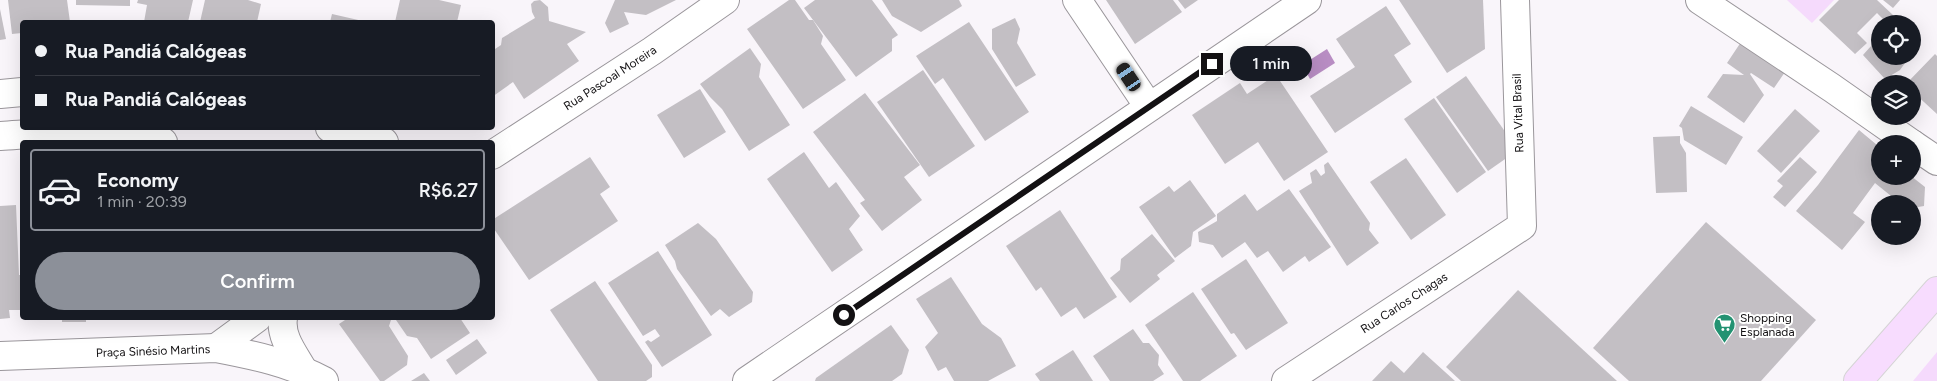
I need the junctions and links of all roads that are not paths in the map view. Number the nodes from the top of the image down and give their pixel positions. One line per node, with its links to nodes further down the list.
1 (725, 0): 15 (street, Rua Pascoal Moreira)
2 (1078, 0): 8 (street)
3 (1307, 0): 8 (street)
4 (1515, 0): 17 (street, Rua Vital Brasil)
5 (1700, 0): 10 (street)
6 (20, 92): 7 (street)
7 (0, 94)
8 (1149, 107): 24 (street)
9 (338, 130): 13 (street)
10 (1899, 135)
11 (0, 136): 12 (street)
12 (152, 140)
13 (376, 140)
14 (1921, 150): 16 (street)
15 (495, 153)
16 (1937, 161)
17 (1522, 226): 25 (street, Rua Carlos Chagas)
18 (1937, 291): 26 (main road)
19 (254, 320): 21 (street)
20 (283, 320): 23 (street, Praça Sinésio Martins)
21 (216, 348): 22 (street, Praça Sinésio Martins); 23 (street, Praça Sinésio Martins)
22 (0, 356)
23 (314, 375)
24 (747, 381)
25 (1286, 381)
26 (1858, 381)

